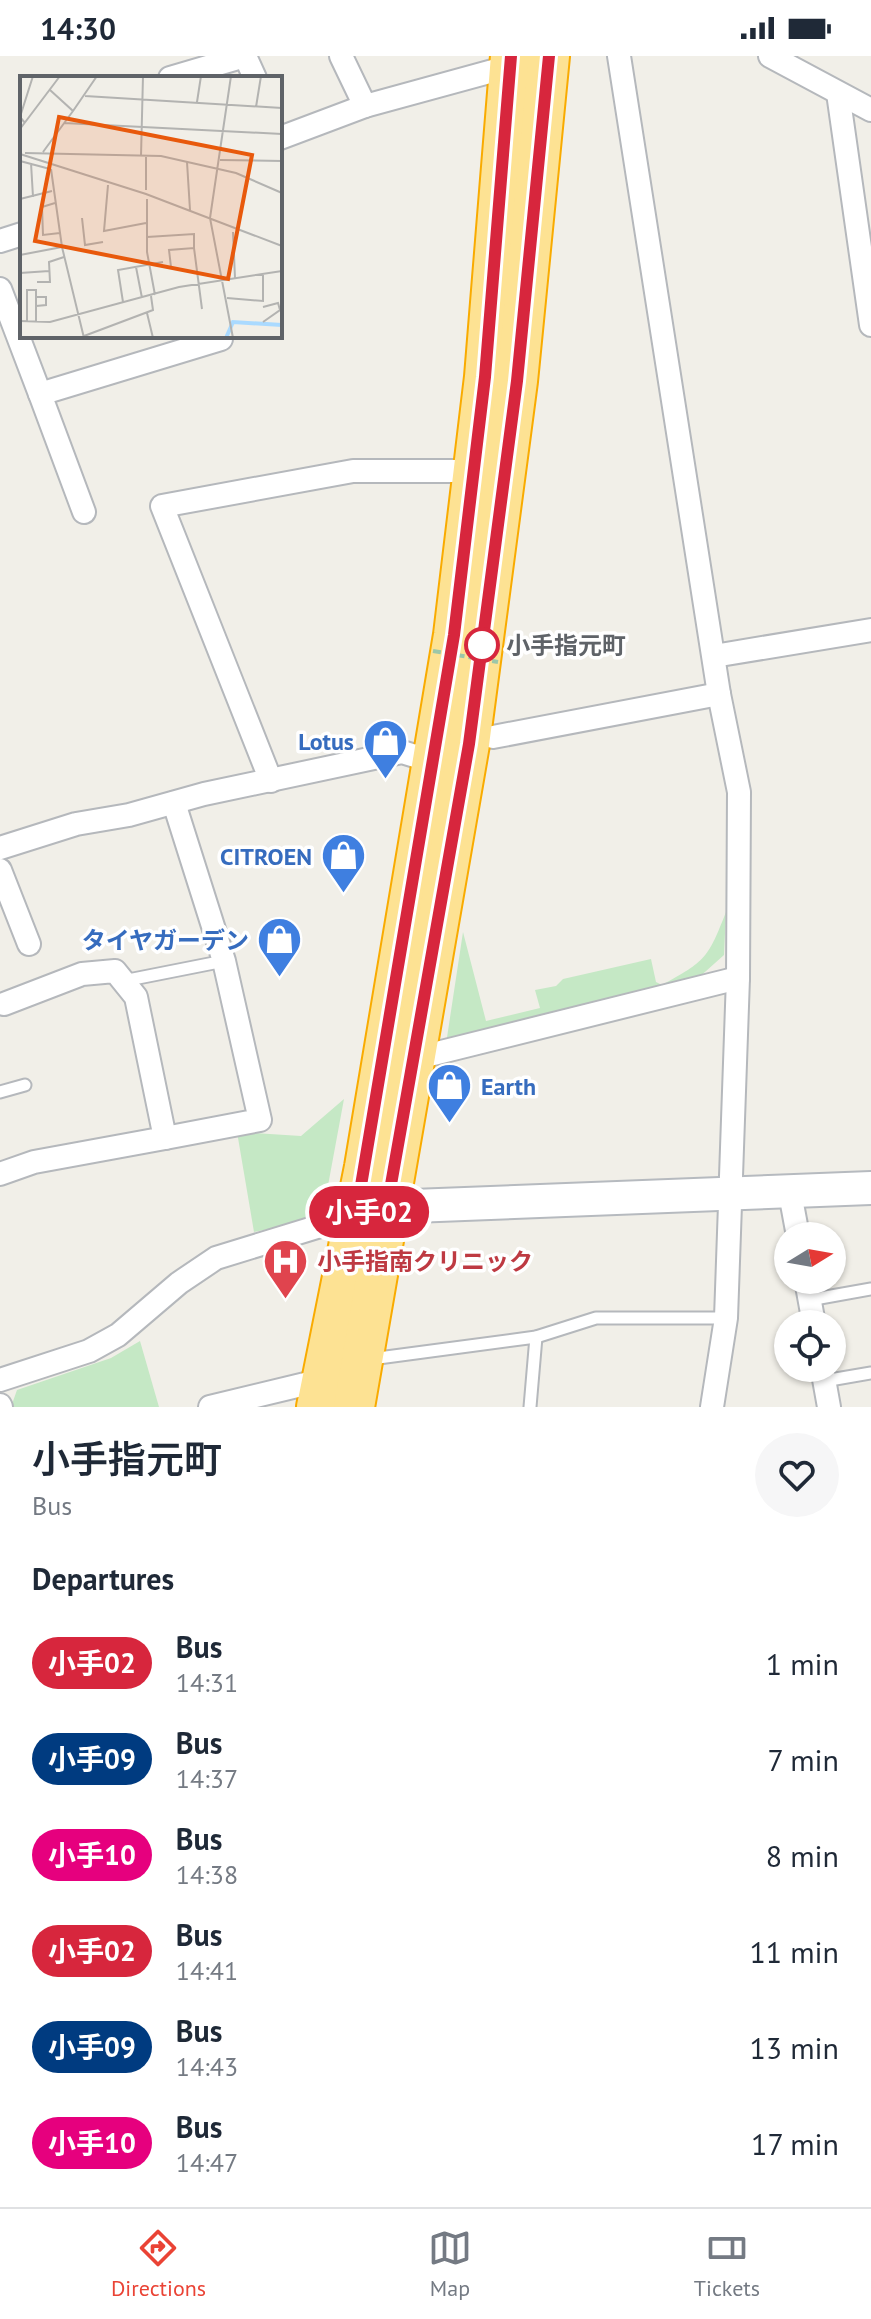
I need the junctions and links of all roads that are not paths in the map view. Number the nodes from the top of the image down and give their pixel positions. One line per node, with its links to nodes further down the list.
1 (341, 56): 9 (street)
2 (549, 56): 34 (highway)
3 (619, 56): 21 (street)
4 (770, 56): 8 (street)
5 (511, 61): 9 (street); 18 (highway)
6 (177, 76): 7 (street)
7 (254, 76)
8 (838, 93): 10 (street); 15 (street)
9 (365, 106): 11 (street)
10 (871, 110)
11 (282, 134)
12 (20, 235): 13 (street)
13 (0, 241)
14 (0, 289): 17 (street)
15 (871, 325)
16 (221, 339): 17 (street)
17 (40, 394): 19 (street)
18 (475, 471): 24 (highway); 25 (street)
19 (84, 512)
20 (871, 630): 21 (street)
21 (714, 656): 22 (street)
22 (719, 694): 23 (street); 31 (street)
23 (493, 737)
24 (435, 751): 25 (street); 42 (highway)
25 (271, 781): 26 (street)
26 (174, 803): 27 (street); 30 (street)
27 (0, 848)
28 (0, 870): 29 (street)
29 (29, 944)
30 (224, 961): 32 (lane); 37 (street)
31 (738, 978): 34 (street); 41 (street)
32 (123, 981): 33 (street); 37 (street)
33 (4, 1004)
34 (413, 1059): 42 (highway)
35 (25, 1085): 36 (lane)
36 (0, 1092)
37 (165, 1138): 38 (street)
38 (0, 1174)
39 (871, 1188): 40 (street)
40 (790, 1193): 41 (street); 43 (street)
41 (730, 1196): 42 (street); 46 (street)
42 (372, 1211): 48 (highway); 51 (street); 53 (highway)
43 (795, 1222)
44 (846, 1289): 45 (lane)
45 (871, 1289)
46 (726, 1318): 47 (lane); 57 (street)
47 (536, 1337): 48 (lane); 56 (lane)
48 (363, 1360): 55 (highway)
49 (871, 1373): 50 (lane)
50 (846, 1374)
51 (0, 1380)
52 (824, 1382): 58 (street)
53 (320, 1393): 54 (street)
54 (210, 1407)
55 (354, 1407)
56 (530, 1407)
57 (712, 1407)
58 (829, 1407)

